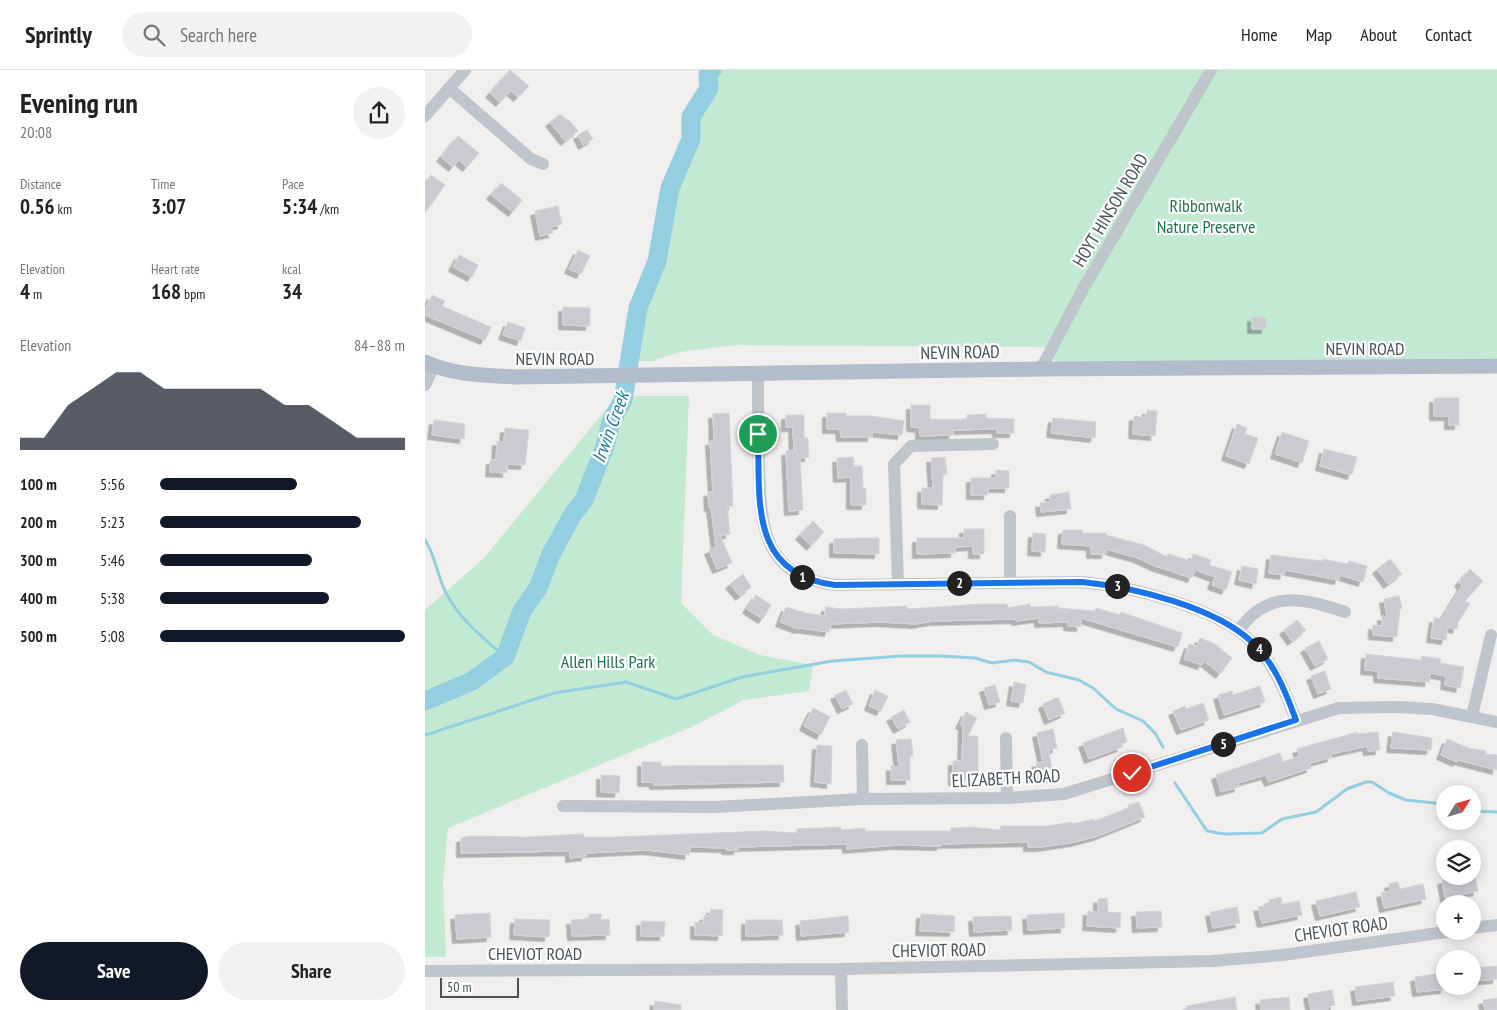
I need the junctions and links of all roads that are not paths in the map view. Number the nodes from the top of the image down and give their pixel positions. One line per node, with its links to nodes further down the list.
1 (465, 70): 3 (street)
2 (1211, 70): 8 (street, HOYT HINSON ROAD)
3 (449, 88): 4 (street); 5 (street)
4 (425, 116)
5 (543, 164)
6 (429, 364): 9 (main road, NEVIN ROAD); 10 (street)
7 (1497, 366): 8 (main road, NEVIN ROAD)
8 (1041, 369): 9 (main road, NEVIN ROAD)
9 (758, 374): 14 (street)
10 (425, 385)
11 (993, 444): 14 (street)
12 (1010, 516): 13 (street)
13 (1010, 582): 14 (street); 16 (street)
14 (898, 584)
15 (1345, 612): 16 (street)
16 (1239, 630): 19 (street)
17 (1491, 634): 18 (street)
18 (1472, 716): 19 (street, ELIZABETH ROAD); 20 (street, ELIZABETH ROAD)
19 (1296, 720): 23 (street, ELIZABETH ROAD)
20 (1497, 722)
21 (1005, 738): 23 (street)
22 (862, 745): 24 (street)
23 (1007, 798): 24 (street, ELIZABETH ROAD)
24 (863, 799): 25 (street, ELIZABETH ROAD)
25 (563, 806)
26 (1497, 925): 27 (street)
27 (1481, 927)
28 (1436, 933): 29 (street, CHEVIOT ROAD)
29 (841, 970): 30 (street, CHEVIOT ROAD); 31 (street)
30 (425, 971)
31 (842, 1010)

